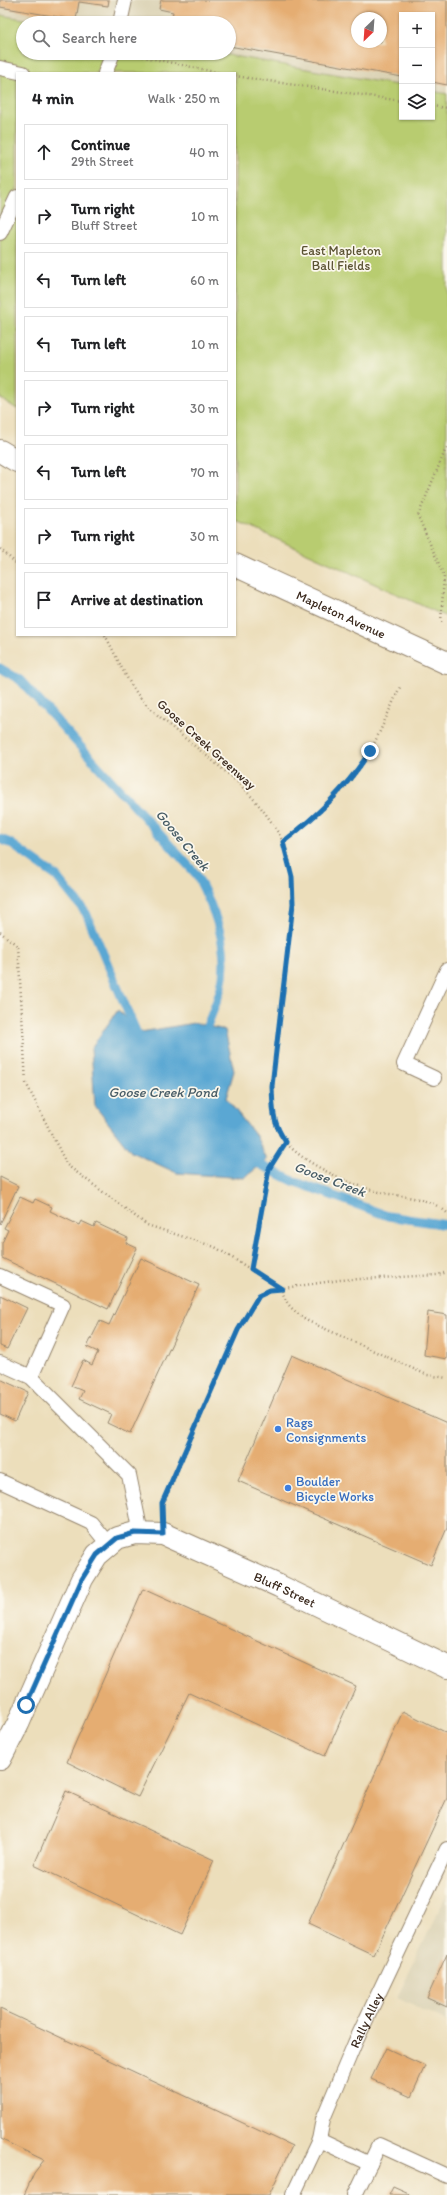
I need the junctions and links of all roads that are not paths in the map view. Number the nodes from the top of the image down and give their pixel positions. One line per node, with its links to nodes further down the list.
1 (125, 0): 2 (lane)
2 (122, 16)
3 (110, 60): 6 (lane)
4 (0, 68): 5 (lane)
5 (18, 72)
6 (105, 72)
7 (16, 200): 8 (lane)
8 (0, 233)
9 (0, 450): 10 (street)
10 (16, 460)
11 (236, 565): 12 (street, Mapleton Avenue)
12 (447, 663)
13 (447, 970): 14 (lane)
14 (434, 1078)
15 (0, 1276): 17 (lane)
16 (0, 1363): 17 (lane)
17 (31, 1377): 19 (lane)
18 (0, 1481): 20 (lane)
19 (141, 1533): 20 (street, Bluff Street); 21 (street, Bluff Street)
20 (113, 1541): 22 (street)
21 (447, 1667)
22 (0, 1759)
23 (447, 1849): 24 (lane, Rally Alley)
24 (319, 2140): 25 (lane); 27 (lane, Rally Alley)
25 (370, 2164): 26 (lane); 28 (lane)
26 (447, 2176)
27 (293, 2195)
28 (355, 2195)

